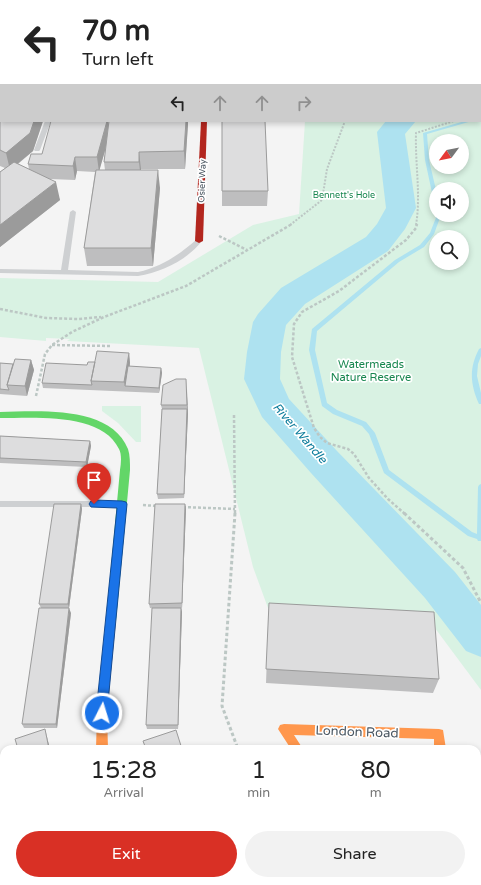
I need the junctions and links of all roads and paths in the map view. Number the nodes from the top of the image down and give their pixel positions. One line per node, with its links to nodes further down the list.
1 (48, 122): 5 (lane)
2 (204, 122): 7 (street, Osier Way)
3 (345, 122): 9 (path)
4 (451, 122): 24 (path)
5 (37, 150)
6 (73, 212): 11 (lane)
7 (200, 227): 8 (street, Osier Way); 9 (path)
8 (199, 240): 11 (lane)
9 (247, 250): 13 (path)
10 (0, 271): 11 (lane)
11 (64, 273)
12 (0, 309): 13 (path)
13 (104, 317): 14 (path)
14 (52, 345): 15 (path); 18 (path)
15 (110, 346)
16 (0, 415): 18 (street)
17 (234, 415): 23 (path)
18 (32, 416): 20 (street)
19 (0, 504): 20 (lane)
20 (122, 504): 21 (path); 25 (street)
21 (164, 506)
22 (180, 507): 23 (path)
23 (235, 509): 26 (path)
24 (481, 602)
25 (102, 745)
26 (237, 745)
27 (294, 745): 28 (street, London Road)
28 (440, 745)

